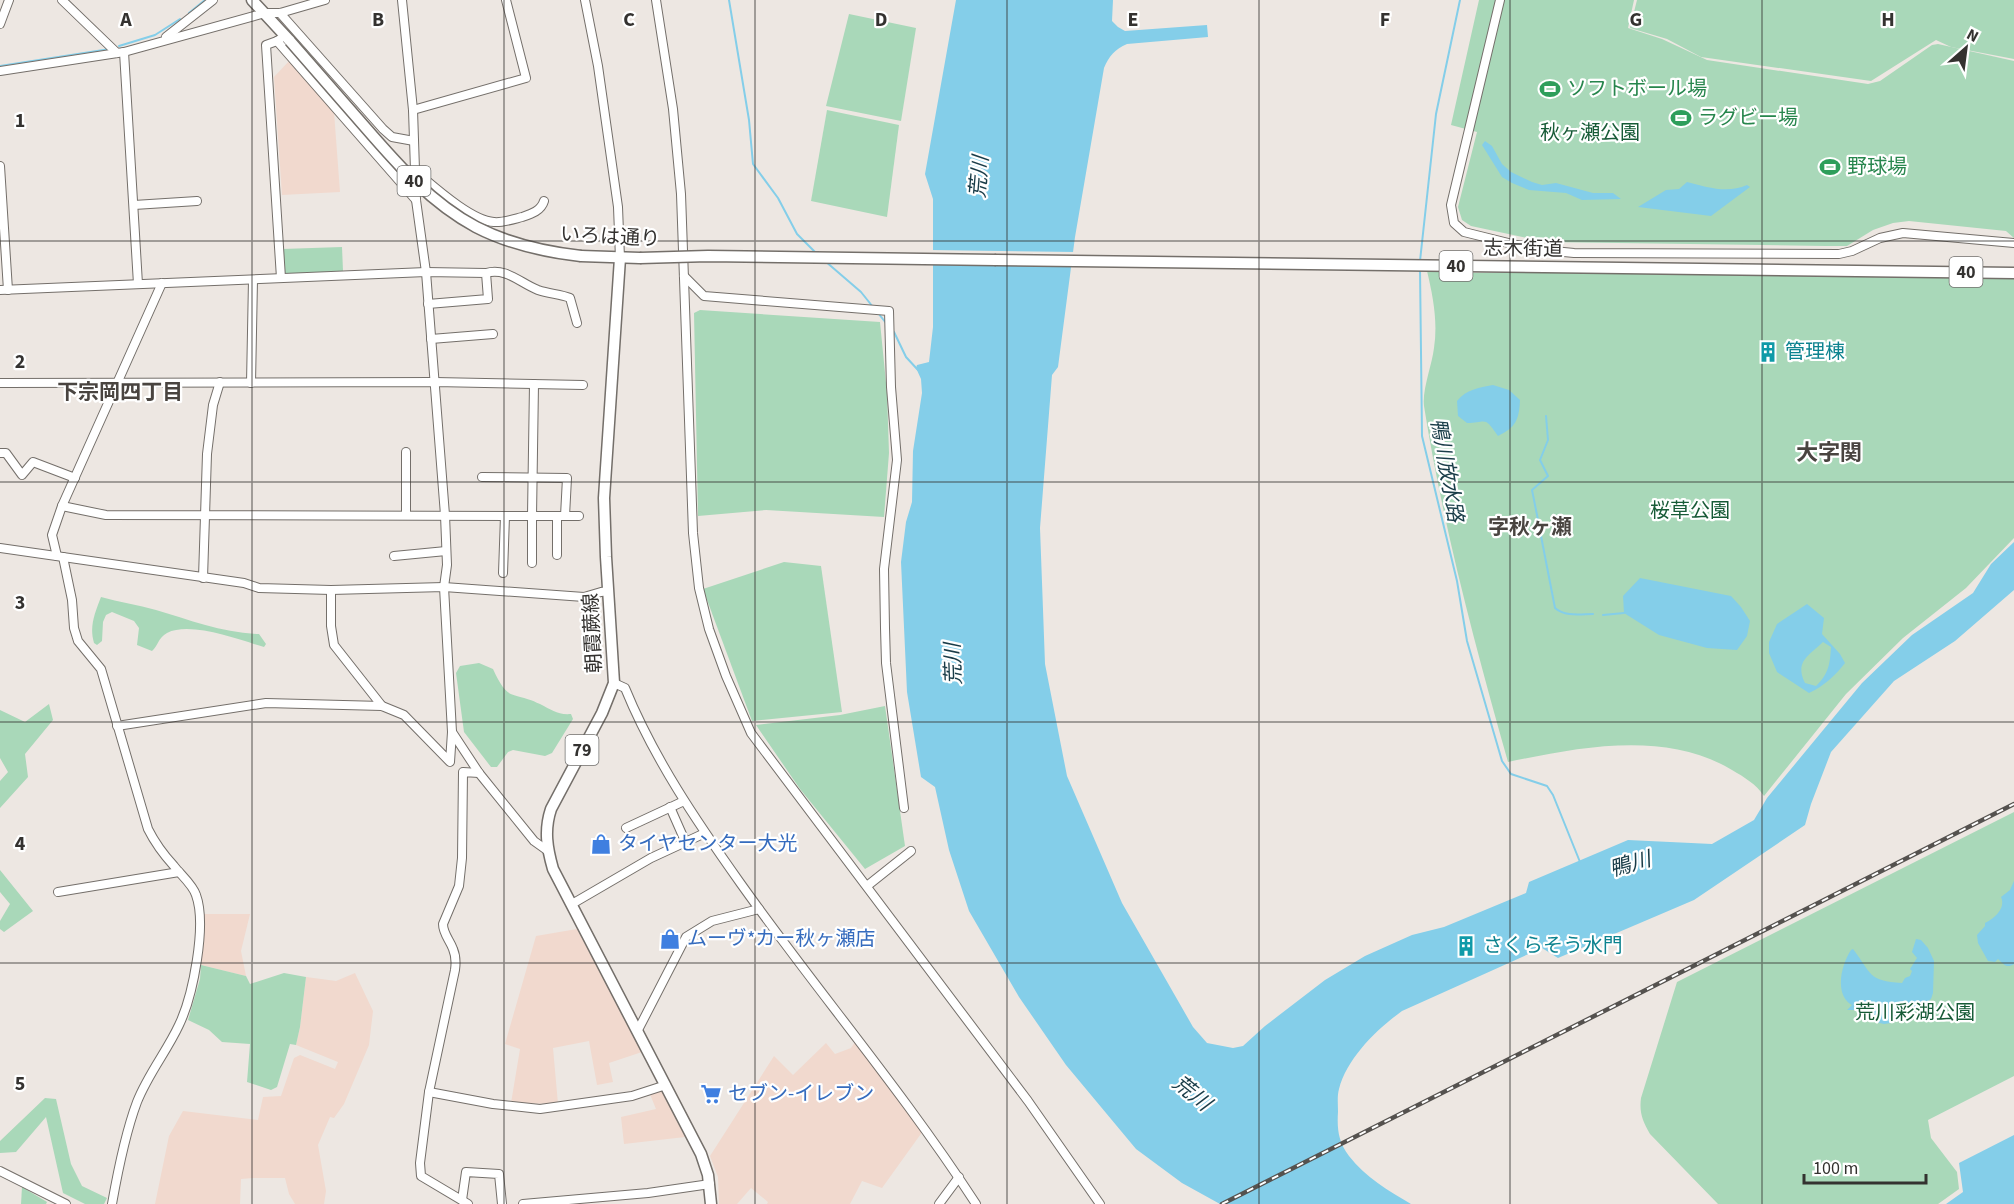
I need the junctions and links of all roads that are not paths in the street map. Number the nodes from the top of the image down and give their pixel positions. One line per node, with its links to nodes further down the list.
1 (9, 0): 13 (street)
2 (62, 0): 16 (street)
3 (213, 0): 15 (street)
4 (252, 0): 11 (main road, いろは通り / 40)
5 (325, 0): 12 (street)
6 (402, 0): 18 (street)
7 (506, 0): 18 (street)
8 (585, 0): 27 (street)
9 (656, 0): 32 (street)
10 (1500, 0): 26 (street)
11 (265, 13): 12 (street); 14 (main road, いろは通り / 40); 15 (street)
12 (280, 13): 19 (street)
13 (0, 24)
14 (284, 39): 22 (street); 27 (main road, いろは通り / 40, bridge); 33 (street)
15 (161, 41): 16 (street)
16 (121, 52): 17 (street); 25 (street)
17 (0, 71)
18 (413, 110): 19 (street)
19 (414, 141): 21 (street)
20 (0, 166): 37 (street)
21 (415, 171): 22 (street); 24 (street)
22 (416, 200): 29 (street)
23 (197, 201): 25 (street)
24 (544, 201)
25 (134, 205): 36 (street)
26 (2014, 243)
27 (620, 258): 28 (main road, いろは通り / 40, bridge); 72 (main road, 朝霞蕨線 / 79)
28 (996, 260): 31 (main road, 志木街道 / 40)
29 (426, 272): 30 (street); 33 (street); 38 (street)
30 (486, 273): 38 (street); 39 (street)
31 (2014, 273)
32 (684, 276): 82 (street); 89 (street)
33 (281, 278): 34 (street)
34 (252, 280): 35 (street); 46 (street)
35 (162, 283): 36 (street); 42 (street)
36 (138, 284): 37 (street)
37 (4, 290)
38 (428, 304): 41 (street)
39 (577, 323)
40 (493, 334): 41 (street)
41 (431, 339): 44 (street)
42 (117, 382): 43 (street); 45 (street); 53 (street)
43 (220, 382): 46 (street); 56 (street)
44 (435, 382): 46 (street); 47 (street); 55 (street)
45 (0, 383)
46 (251, 384)
47 (534, 384): 48 (street); 52 (street)
48 (583, 385)
49 (406, 452): 57 (street)
50 (0, 453): 53 (street)
51 (482, 477): 52 (street)
52 (533, 477): 59 (street); 60 (street)
53 (75, 478): 54 (street)
54 (62, 506): 56 (street); 66 (street)
55 (445, 515): 57 (street); 58 (street); 63 (street)
56 (205, 516): 57 (street); 69 (street)
57 (406, 516)
58 (505, 516): 59 (street); 68 (street)
59 (532, 516): 60 (street); 67 (street)
60 (562, 516): 61 (street); 64 (street)
61 (579, 516)
62 (0, 548): 66 (street)
63 (446, 551): 65 (street); 70 (street)
64 (557, 555)
65 (394, 556)
66 (60, 557): 69 (street); 75 (street)
67 (532, 563)
68 (503, 573)
69 (203, 578): 71 (street)
70 (444, 587): 71 (street); 72 (street); 76 (street)
71 (331, 590): 74 (street)
72 (609, 591): 73 (main road, 朝霞蕨線 / 79)
73 (614, 683): 80 (street); 86 (main road, 朝霞蕨線 / 79)
74 (382, 706): 75 (street); 77 (street)
75 (117, 726): 88 (street)
76 (452, 732): 77 (street); 79 (street)
77 (450, 762): 78 (street)
78 (463, 772): 79 (street); 95 (street)
79 (479, 773): 86 (street)
80 (684, 801): 81 (street); 84 (street)
81 (670, 807): 83 (street); 85 (street)
82 (904, 808)
83 (626, 828)
84 (705, 833): 85 (street); 92 (street)
85 (685, 841): 91 (street)
86 (548, 851): 91 (main road, 朝霞蕨線 / 79)
87 (911, 851): 89 (street)
88 (178, 872): 90 (street); 101 (street)
89 (867, 886): 107 (street)
90 (58, 892)
91 (572, 904): 93 (main road, 朝霞蕨線 / 79)
92 (759, 909): 93 (street); 97 (street)
93 (638, 1030): 94 (main road, 朝霞蕨線 / 79)
94 (666, 1085): 95 (street); 98 (main road, 朝霞蕨線 / 79)
95 (429, 1092): 99 (street)
96 (0, 1171): 100 (street)
97 (958, 1177): 105 (street); 106 (street)
98 (710, 1184): 103 (street); 104 (main road, 朝霞蕨線 / 79)
99 (465, 1202): 102 (street)
100 (66, 1204)
101 (112, 1204)
102 (502, 1204)
103 (523, 1204)
104 (711, 1204)
105 (939, 1204)
106 (976, 1204)
107 (1100, 1204)

